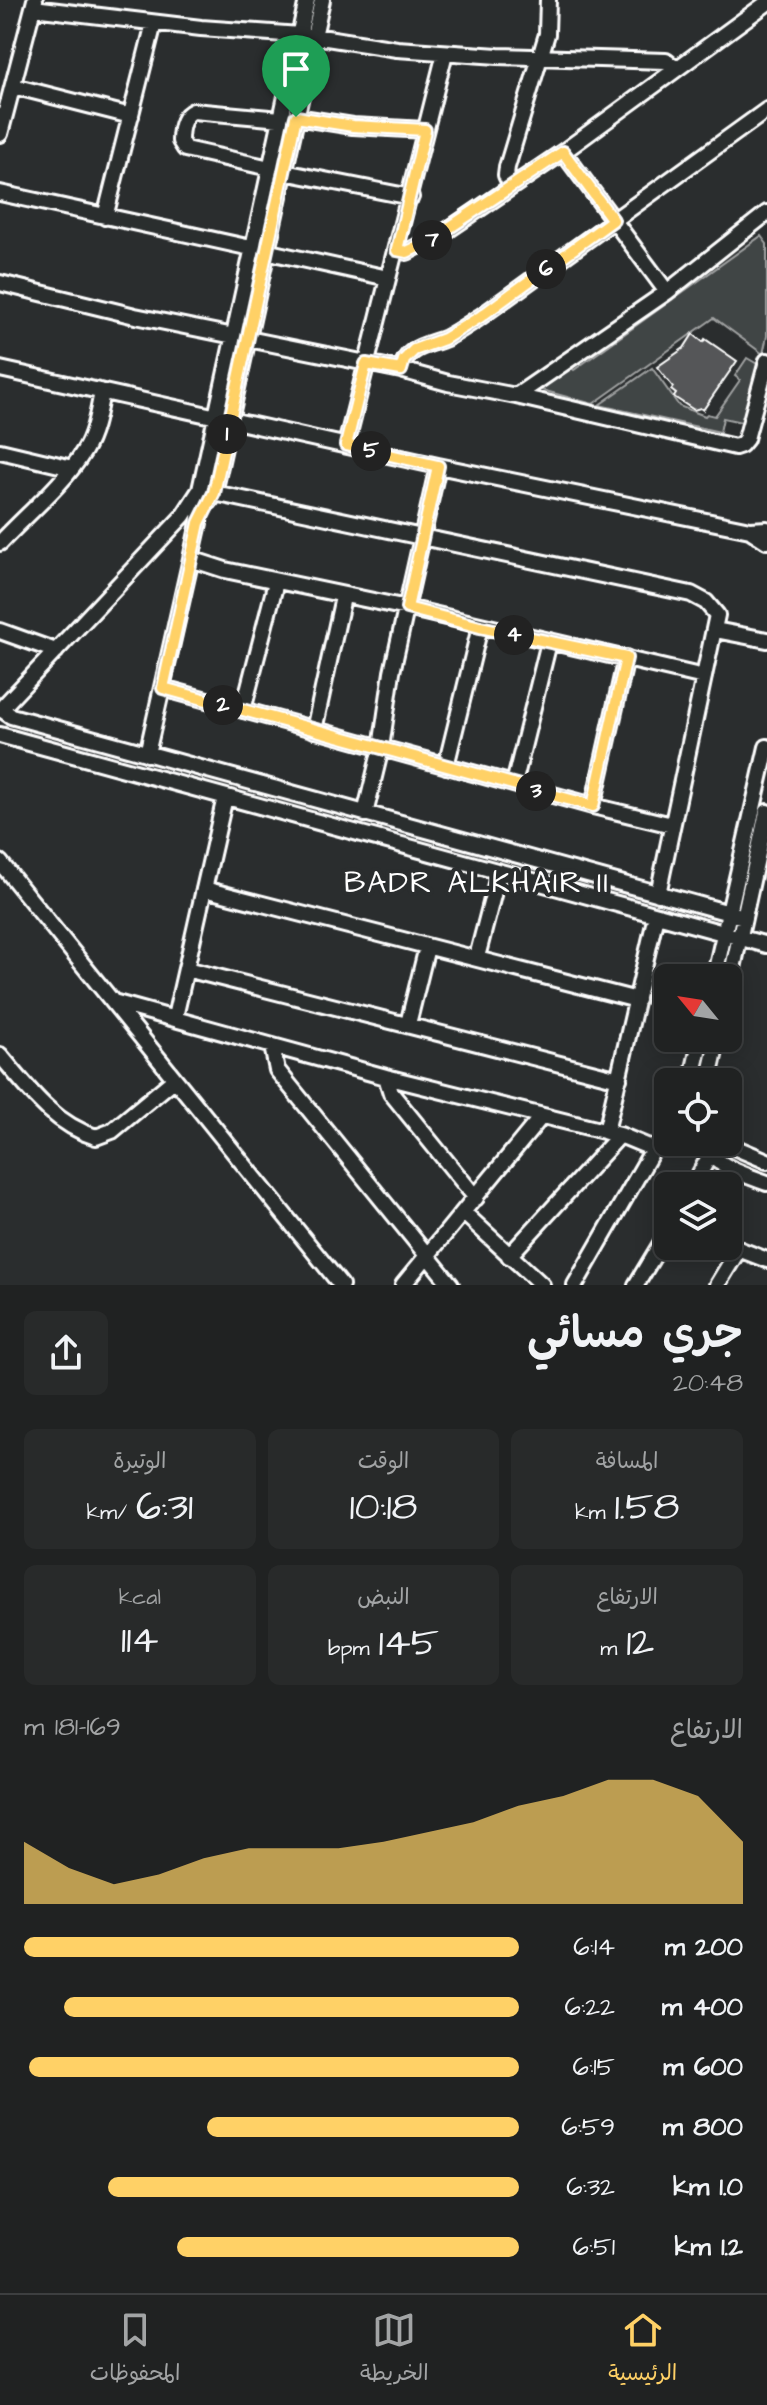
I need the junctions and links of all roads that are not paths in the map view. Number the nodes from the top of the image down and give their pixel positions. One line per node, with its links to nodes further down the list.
1 (307, 0): 7 (street)
2 (322, 0): 7 (street)
3 (548, 0): 9 (street)
4 (767, 3): 10 (street)
5 (34, 4): 6 (street); 11 (street)
6 (154, 23): 7 (street); 13 (street)
7 (307, 36): 8 (street); 14 (street)
8 (445, 53): 9 (street); 15 (street)
9 (541, 58): 10 (street); 19 (street)
10 (675, 68): 17 (street)
11 (13, 86): 13 (street); 16 (street)
12 (767, 110): 24 (street)
13 (131, 116): 23 (street)
14 (289, 118): 15 (street); 18 (street); 18 (street)
15 (425, 130): 21 (street)
16 (0, 134)
17 (563, 152): 19 (street); 24 (street)
18 (277, 170): 21 (street); 26 (street)
19 (511, 186): 25 (street)
20 (0, 193): 23 (street)
21 (411, 197): 25 (street)
22 (767, 213): 29 (street)
23 (105, 217): 26 (street)
24 (613, 220): 29 (street); 34 (street)
25 (397, 250): 27 (street)
26 (260, 251): 27 (street); 30 (street)
27 (388, 278): 32 (street)
28 (0, 283): 30 (street)
29 (667, 292): 36 (street)
30 (240, 338): 32 (street); 37 (street)
31 (767, 361): 36 (street)
32 (366, 364): 34 (street); 38 (street)
33 (0, 369): 35 (street)
34 (401, 370): 36 (street)
35 (102, 392): 37 (street); 41 (street)
36 (516, 396)
37 (223, 418): 38 (street); 42 (street)
38 (346, 445): 40 (street)
39 (0, 451): 41 (street)
40 (438, 466): 45 (street); 46 (street)
41 (72, 468): 43 (street)
42 (207, 492): 46 (street); 49 (street); 58 (street)
43 (6, 527): 48 (street)
44 (767, 529): 45 (street)
45 (750, 530): 47 (street)
46 (422, 538): 52 (street); 54 (street)
47 (767, 541)
48 (0, 543)
49 (191, 559): 50 (street); 61 (street)
50 (276, 582): 51 (street); 63 (street)
51 (343, 597): 52 (street); 64 (street)
52 (407, 608): 53 (street); 67 (street)
53 (480, 627): 57 (street); 69 (street)
54 (715, 630): 56 (street); 60 (street)
55 (0, 631): 58 (street)
56 (767, 640)
57 (549, 642): 59 (street); 70 (street)
58 (56, 651): 62 (street)
59 (626, 658): 60 (street); 72 (street)
60 (704, 677): 75 (street)
61 (163, 688): 63 (street); 68 (street)
62 (0, 710): 68 (street)
63 (243, 710): 64 (street)
64 (314, 730): 67 (street)
65 (0, 735): 71 (street)
66 (767, 747): 81 (street)
67 (381, 748): 69 (street); 74 (street)
68 (147, 754): 74 (street)
69 (446, 766): 70 (street)
70 (514, 784): 72 (street)
71 (225, 797): 77 (street); 78 (street)
72 (593, 806): 75 (street)
73 (767, 812): 81 (street)
74 (365, 814): 79 (street)
75 (672, 825): 79 (street)
76 (0, 862): 90 (street)
77 (499, 872): 80 (street); 85 (street)
78 (204, 889): 84 (street); 88 (street)
79 (658, 894): 81 (street)
80 (656, 915): 82 (street); 89 (street)
81 (737, 915): 82 (street)
82 (732, 936): 83 (street); 86 (street); 87 (street)
83 (767, 945)
84 (427, 947): 85 (street); 92 (street)
85 (477, 957): 89 (street)
86 (720, 964)
87 (730, 964)
88 (186, 969): 91 (street); 92 (street)
89 (637, 1000): 97 (street)
90 (113, 1002): 91 (street); 96 (street)
91 (175, 1017): 93 (street)
92 (408, 1024): 97 (street)
93 (272, 1046): 95 (street); 108 (street)
94 (0, 1055): 96 (street)
95 (386, 1077): 98 (street); 105 (street)
96 (175, 1079): 113 (street)
97 (619, 1079): 99 (street)
98 (541, 1117): 99 (street); 105 (street)
99 (613, 1134): 110 (street); 117 (street)
100 (742, 1150): 102 (street)
101 (709, 1156): 103 (street); 104 (street)
102 (766, 1158)
103 (700, 1172)
104 (767, 1183)
105 (476, 1198): 106 (street)
106 (464, 1213): 108 (street); 110 (street)
107 (742, 1250): 112 (street)
108 (428, 1255): 114 (street); 115 (street)
109 (654, 1255): 118 (street)
110 (509, 1256): 116 (street)
111 (728, 1260): 119 (street)
112 (767, 1260)
113 (341, 1285)
114 (403, 1285)
115 (451, 1285)
116 (542, 1285)
117 (575, 1285)
118 (636, 1285)
119 (717, 1285)

